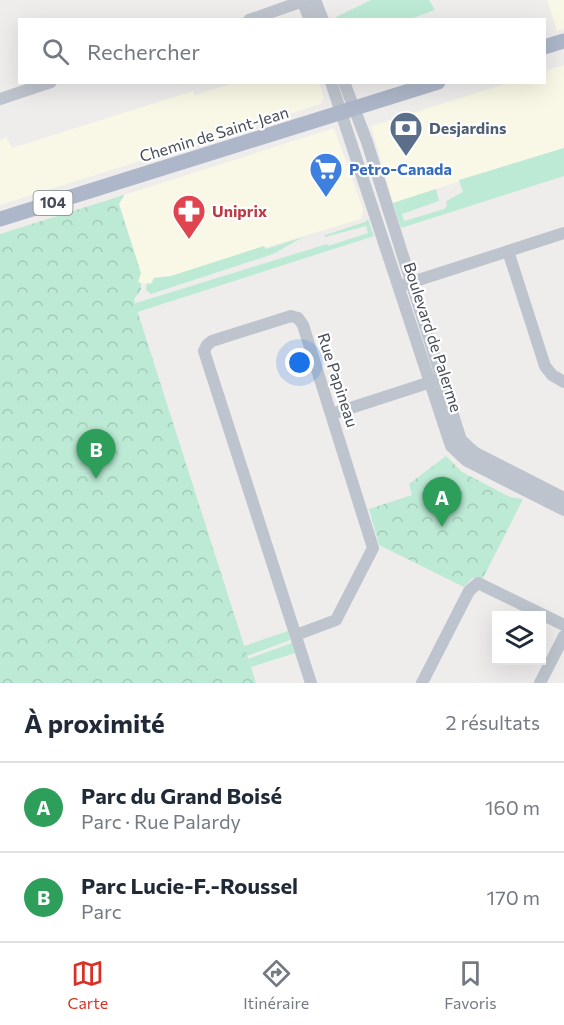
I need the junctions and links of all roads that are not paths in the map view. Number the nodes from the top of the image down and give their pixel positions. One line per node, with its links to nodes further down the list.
1 (307, 0): 2 (street); 3 (street); 4 (street)
2 (255, 18)
3 (310, 18)
4 (321, 18)
5 (564, 41): 6 (main road)
6 (546, 47)
7 (45, 84): 11 (street)
8 (332, 84): 12 (street)
9 (344, 84): 12 (street)
10 (432, 84): 12 (main road, Chemin de Saint-Jean / 104)
11 (0, 99)
12 (347, 111): 13 (main road, Chemin de Saint-Jean / 104); 16 (street, Boulevard de Palerme)
13 (0, 219)
14 (564, 232): 15 (street)
15 (508, 251): 16 (street); 18 (street)
16 (405, 284): 17 (street, Boulevard de Palerme)
17 (435, 380): 19 (street); 20 (street, Boulevard de Palerme); 21 (street, Boulevard de Palerme)
18 (564, 382)
19 (332, 414): 23 (street, Rue Papineau); 23 (street, Rue Papineau)
20 (564, 498)
21 (564, 510)
22 (564, 626): 26 (street)
23 (296, 635): 25 (street, Rue Papineau)
24 (564, 636): 27 (street)
25 (311, 683)
26 (422, 683)
27 (540, 683)

